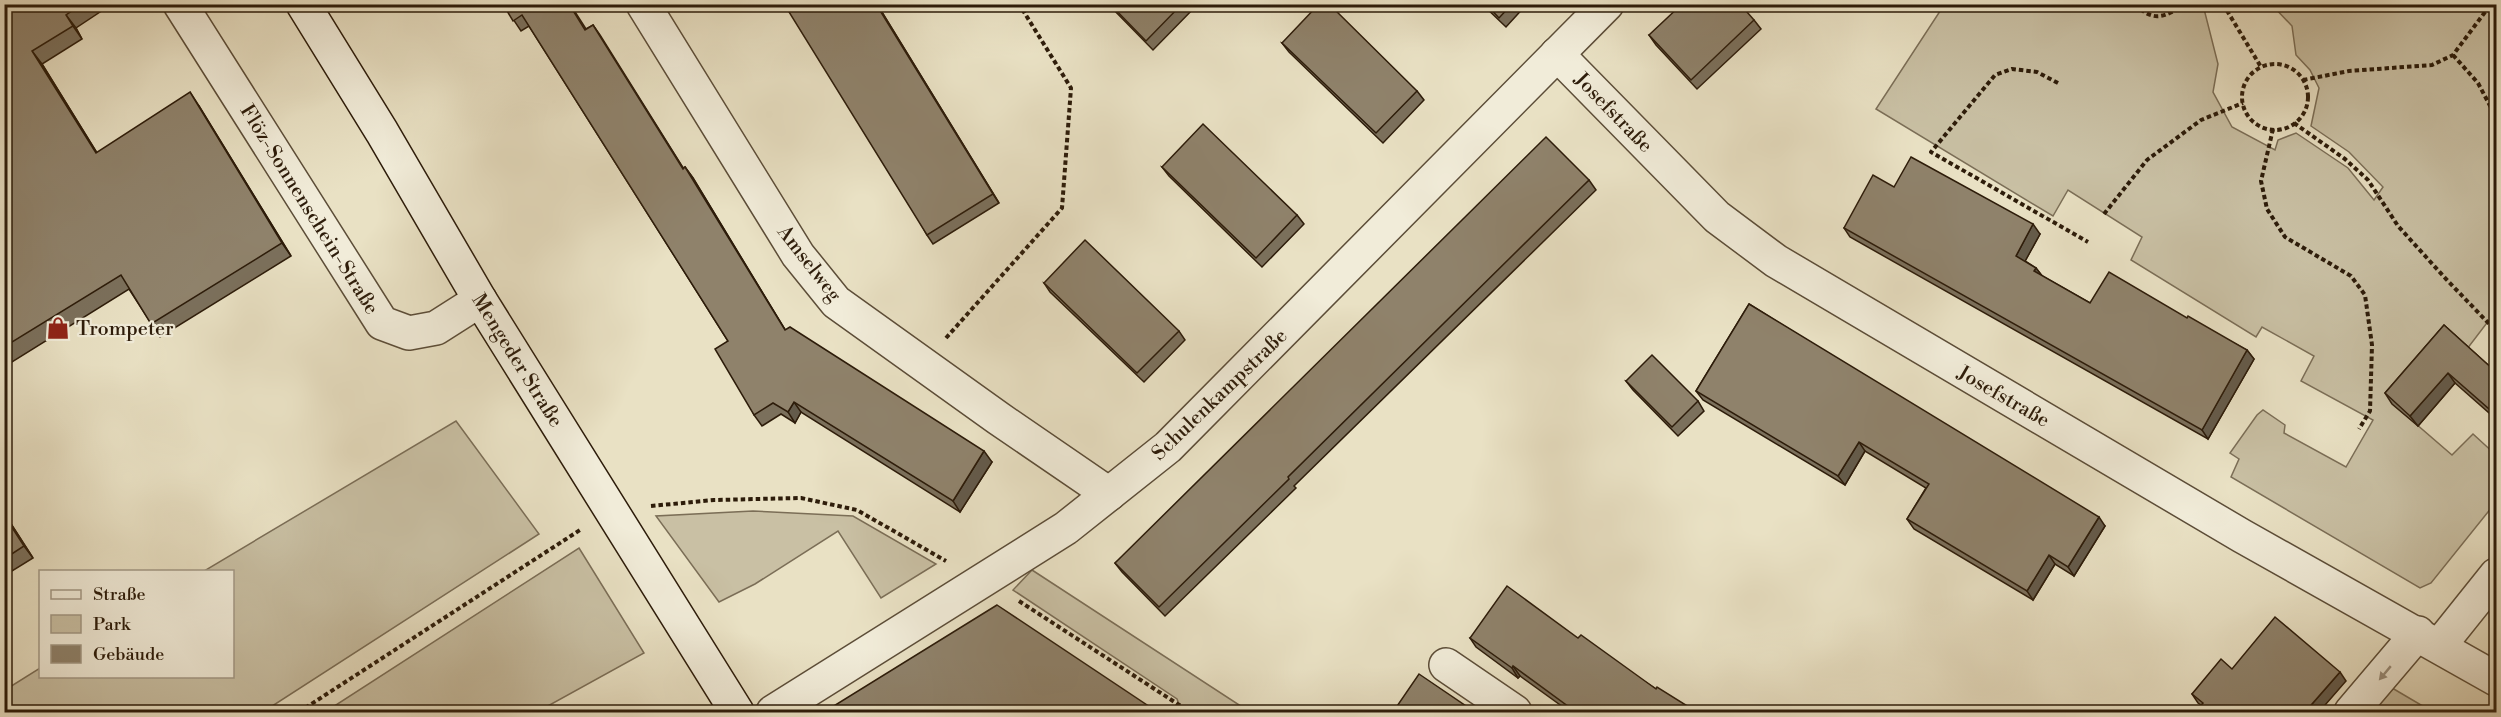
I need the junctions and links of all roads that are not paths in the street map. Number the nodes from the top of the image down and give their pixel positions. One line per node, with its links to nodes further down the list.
1 (180, 4): 6 (street, Flöz-Sonnenschein-Straße)
2 (303, 4): 6 (street, Mengeder Straße)
3 (643, 4): 7 (street, Amselweg)
4 (1607, 4): 5 (street, Schulenkampstraße)
5 (1557, 54): 7 (street, Schulenkampstraße); 9 (street, Josefstraße)
6 (480, 300): 12 (street, Mengeder Straße)
7 (1109, 494): 13 (street, Schulenkampstraße)
8 (2496, 575): 9 (street)
9 (2429, 639): 11 (street, Josefstraße); 15 (street, one-way to 15)
10 (1446, 665): 14 (street)
11 (2496, 679)
12 (738, 712)
13 (773, 712)
14 (1515, 712)
15 (2351, 712)

